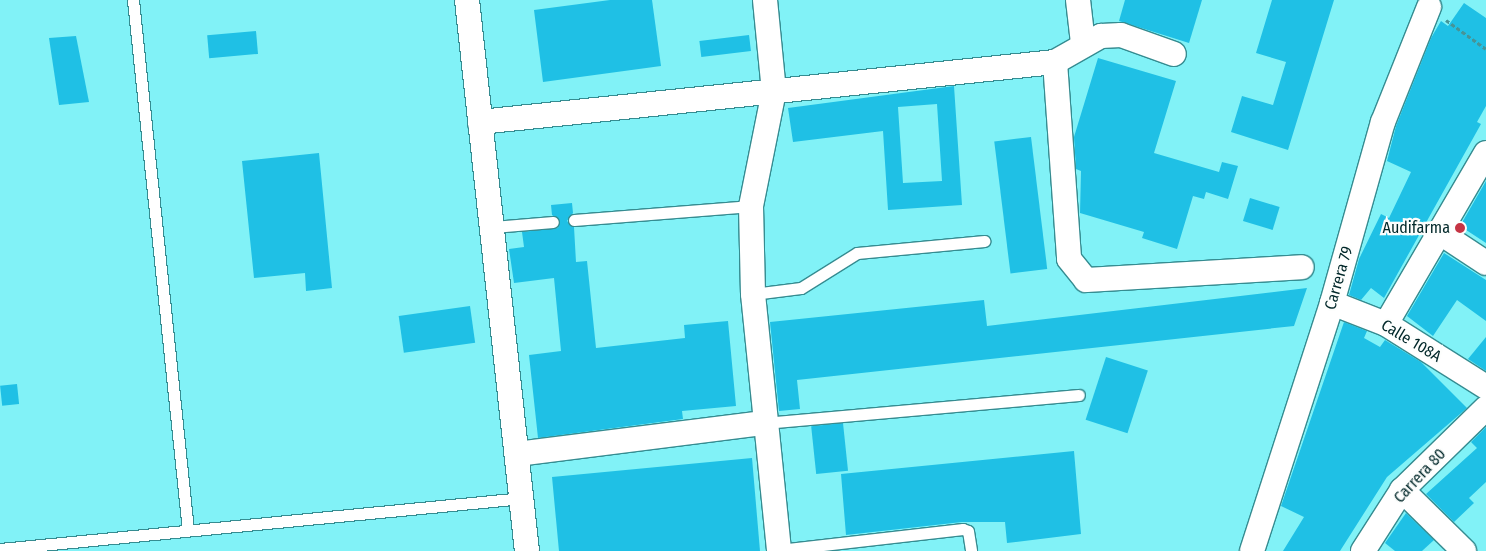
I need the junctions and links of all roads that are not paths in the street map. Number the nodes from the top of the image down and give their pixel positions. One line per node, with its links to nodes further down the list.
1 (133, 0): 30 (lane)
2 (467, 0): 10 (street)
3 (765, 0): 9 (street)
4 (1078, 0): 6 (street)
5 (1429, 7): 21 (street, Carrera 79)
6 (1083, 43): 7 (street); 8 (street)
7 (1174, 54)
8 (1055, 62): 9 (street); 19 (street)
9 (774, 91): 10 (street); 12 (street)
10 (480, 122): 15 (street)
11 (1486, 153): 16 (street)
12 (751, 206): 13 (lane); 20 (street)
13 (574, 220)
14 (553, 222): 15 (lane)
15 (493, 227): 27 (street)
16 (1440, 232): 18 (street); 22 (street)
17 (984, 241): 20 (lane)
18 (1486, 263)
19 (1302, 267)
20 (754, 294): 26 (street)
21 (1332, 303): 22 (street, Calle 108A); 35 (street, Carrera 79)
22 (1386, 324): 23 (street, Calle 108A)
23 (1486, 387)
24 (1079, 395): 26 (lane)
25 (1486, 408): 28 (street, Carrera 80)
26 (764, 423): 27 (street); 32 (street)
27 (517, 454): 29 (street)
28 (1402, 490): 36 (street, Carrera 80); 37 (street)
29 (522, 498): 30 (lane); 33 (street)
30 (188, 530): 31 (lane)
31 (0, 549)
32 (779, 550): 34 (lane)
33 (527, 551)
34 (971, 551)
35 (1252, 551)
36 (1363, 551)
37 (1464, 551)

